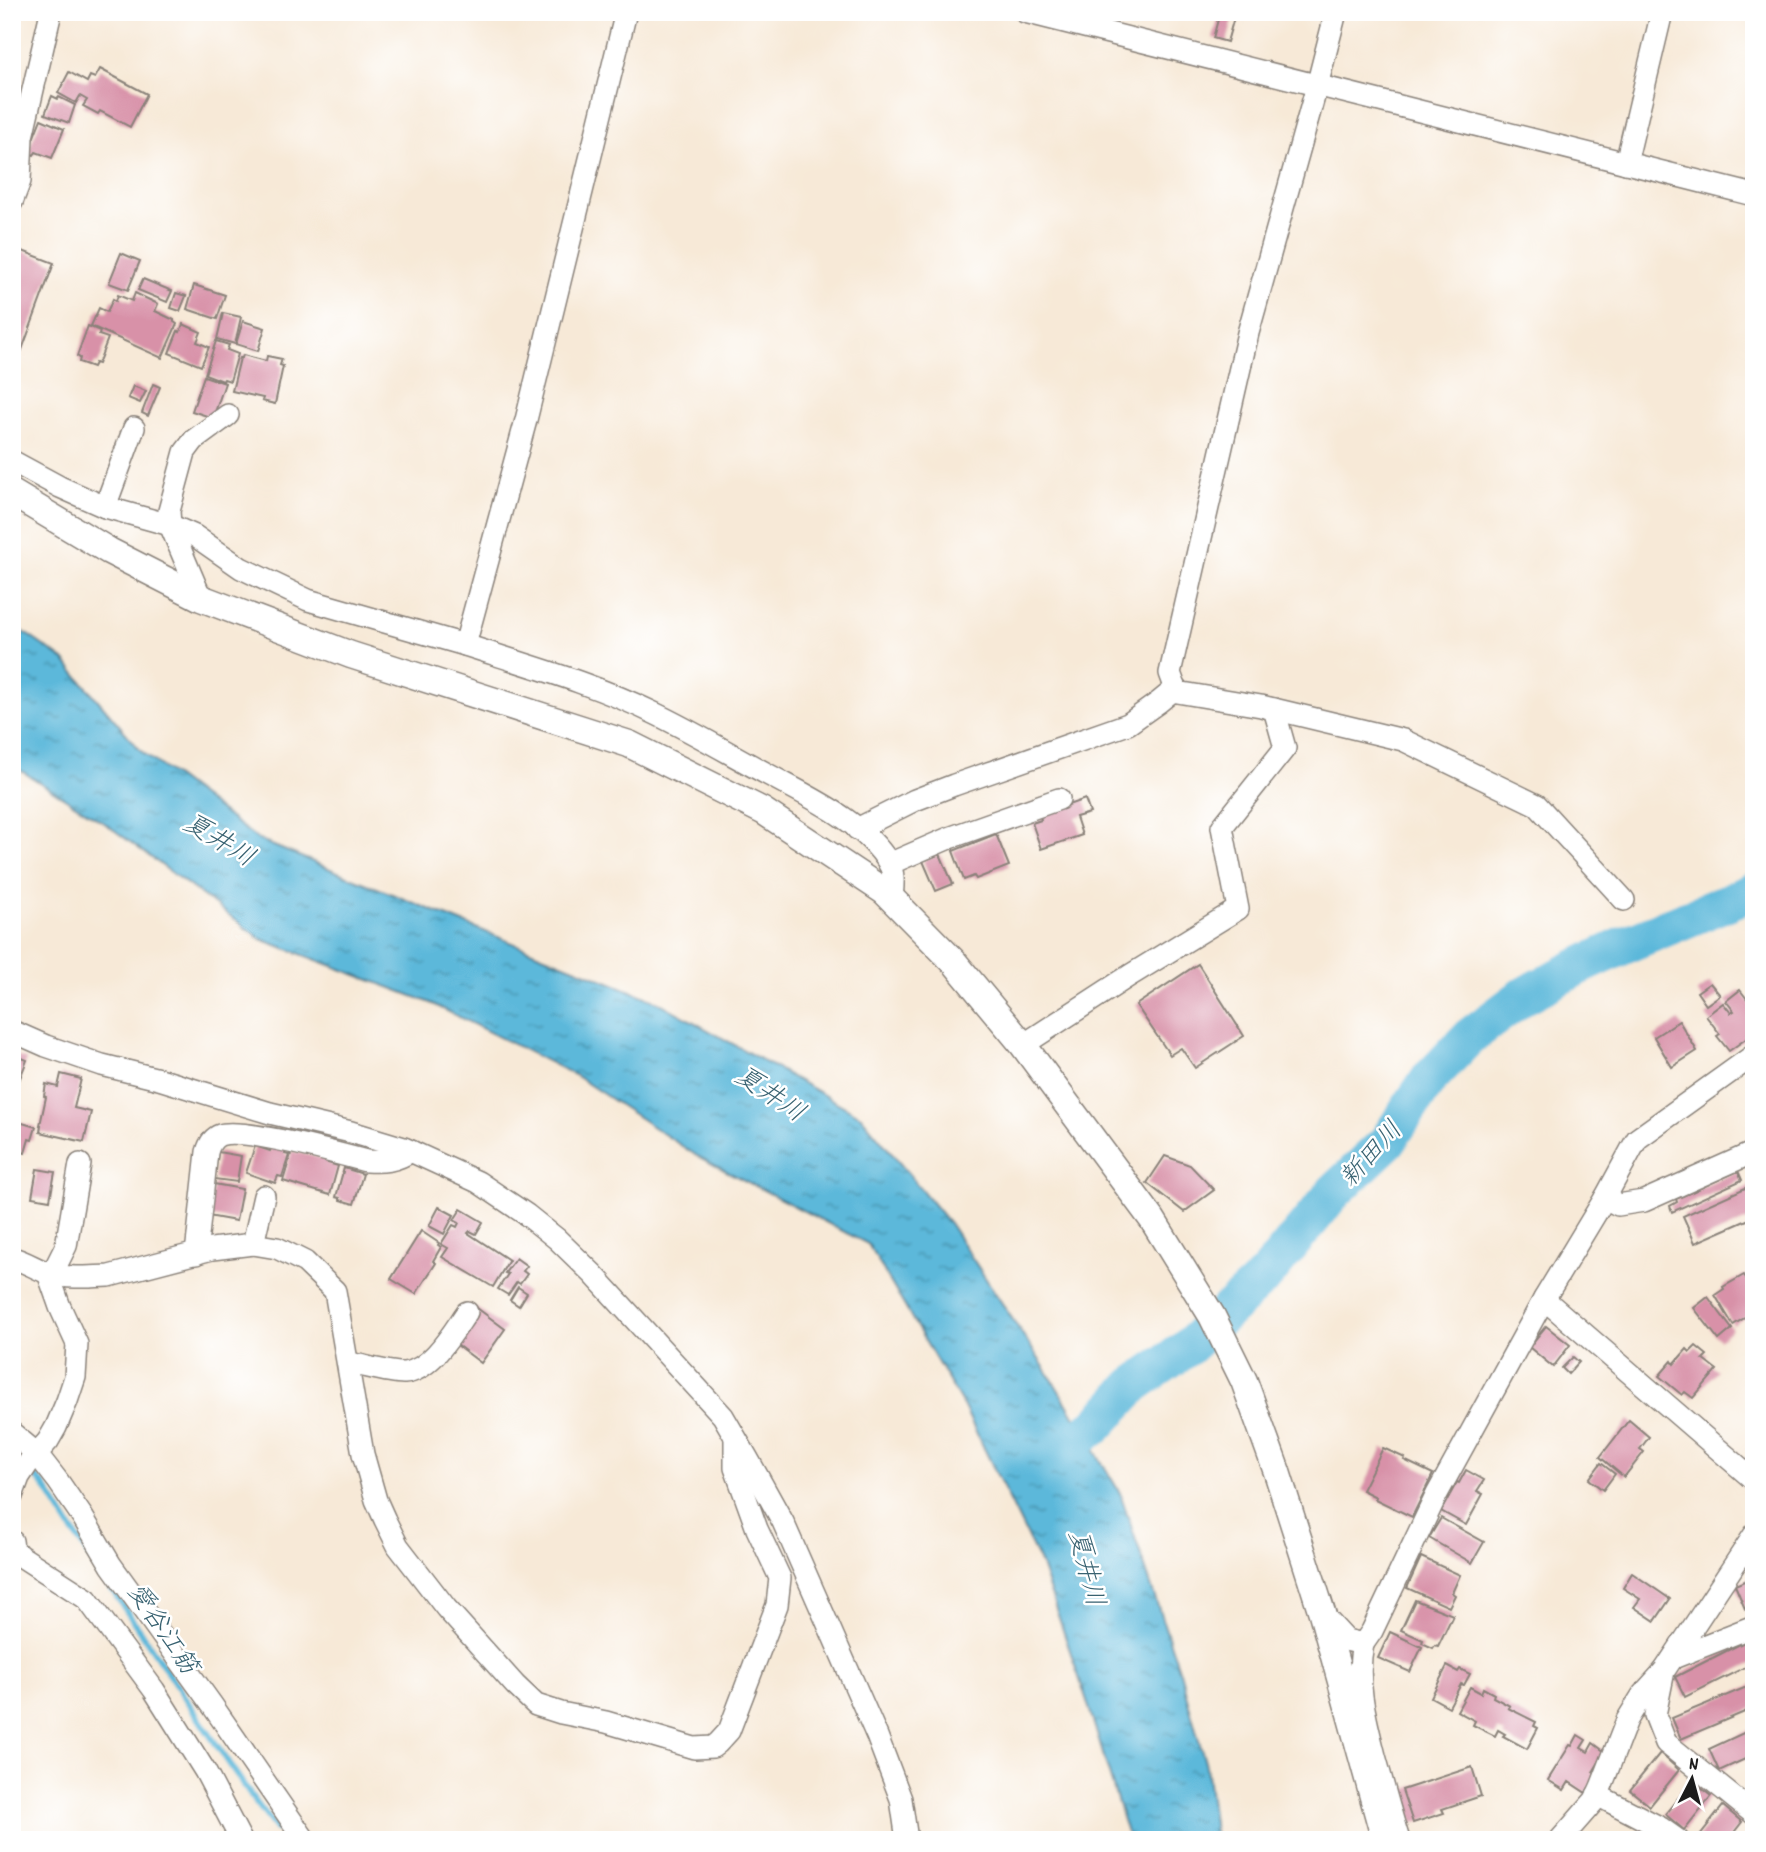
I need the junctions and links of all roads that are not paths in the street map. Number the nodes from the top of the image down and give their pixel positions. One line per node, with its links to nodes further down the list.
1 (51, 12): 9 (street)
2 (625, 12): 17 (street)
3 (1025, 12): 6 (street)
4 (1336, 12): 6 (street)
5 (1662, 12): 7 (street)
6 (1318, 86): 7 (street); 18 (street)
7 (1626, 163): 8 (street)
8 (1754, 195)
9 (12, 202)
10 (228, 415): 15 (street)
11 (134, 428): 14 (street)
12 (12, 460): 14 (street)
13 (12, 493): 16 (street)
14 (105, 507): 15 (street)
15 (170, 525): 16 (street); 17 (street)
16 (201, 598): 23 (street)
17 (465, 645): 21 (street)
18 (1175, 688): 19 (street); 21 (street)
19 (1274, 709): 24 (street); 26 (street)
20 (1059, 799): 22 (street)
21 (857, 829): 22 (street)
22 (889, 864): 23 (street)
23 (892, 900): 26 (street)
24 (1624, 900)
25 (12, 1031): 28 (street)
26 (1023, 1045): 47 (street)
27 (1754, 1055): 32 (street)
28 (411, 1151): 34 (street); 41 (street)
29 (1754, 1152): 32 (street)
30 (80, 1164): 36 (street)
31 (264, 1196): 33 (street)
32 (1605, 1198): 37 (street)
33 (253, 1244): 34 (street); 39 (street)
34 (196, 1254): 36 (street)
35 (12, 1258): 36 (street)
36 (48, 1273): 42 (street)
37 (1544, 1299): 43 (street); 49 (street)
38 (467, 1312): 39 (street)
39 (349, 1363): 41 (street)
40 (12, 1433): 42 (street)
41 (735, 1438): 55 (street)
42 (37, 1454): 44 (street); 54 (street)
43 (1754, 1480)
44 (12, 1496)
45 (1754, 1535): 50 (street)
46 (12, 1541): 53 (street)
47 (1322, 1613): 49 (street); 56 (street)
48 (1754, 1626): 50 (street)
49 (1363, 1644): 57 (street)
50 (1669, 1664): 51 (street); 52 (street)
51 (1597, 1795): 58 (street); 59 (street)
52 (1754, 1814)
53 (241, 1840)
54 (305, 1840)
55 (907, 1840)
56 (1385, 1840)
57 (1399, 1840)
58 (1560, 1840)
59 (1678, 1840)

